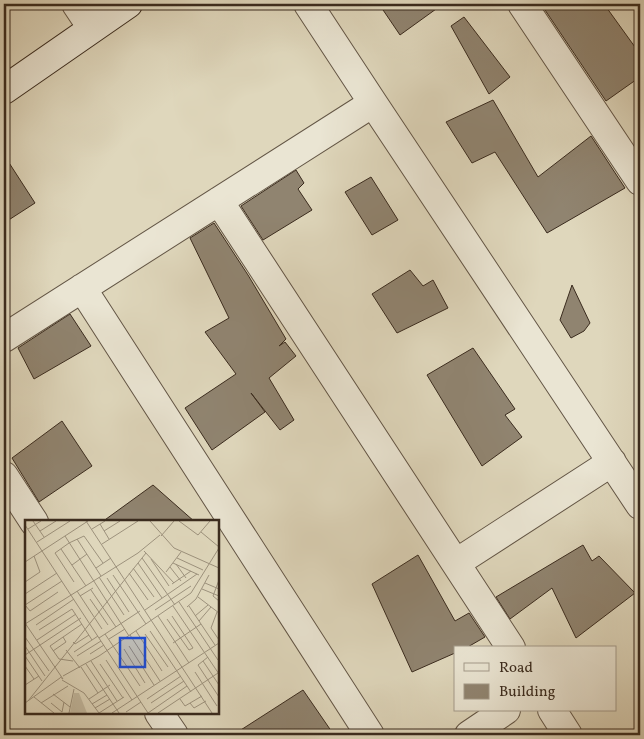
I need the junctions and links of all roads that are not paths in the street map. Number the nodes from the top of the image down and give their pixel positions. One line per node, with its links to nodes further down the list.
1 (76, 4): 5 (street)
2 (128, 4): 5 (street)
3 (308, 4): 7 (street)
4 (522, 4): 8 (street)
5 (92, 28): 6 (street)
6 (4, 90)
7 (373, 104): 9 (street); 12 (street)
8 (640, 181)
9 (219, 201): 10 (street); 16 (street)
10 (82, 288): 11 (street); 22 (street)
11 (4, 338)
12 (612, 462): 14 (street); 16 (street)
13 (4, 476): 15 (street)
14 (640, 505)
15 (33, 520)
16 (456, 563): 17 (street)
17 (510, 646)
18 (503, 712): 23 (street)
19 (553, 712): 24 (street)
20 (160, 714): 21 (street)
21 (174, 735)
22 (370, 735)
23 (469, 735)
24 (568, 735)

